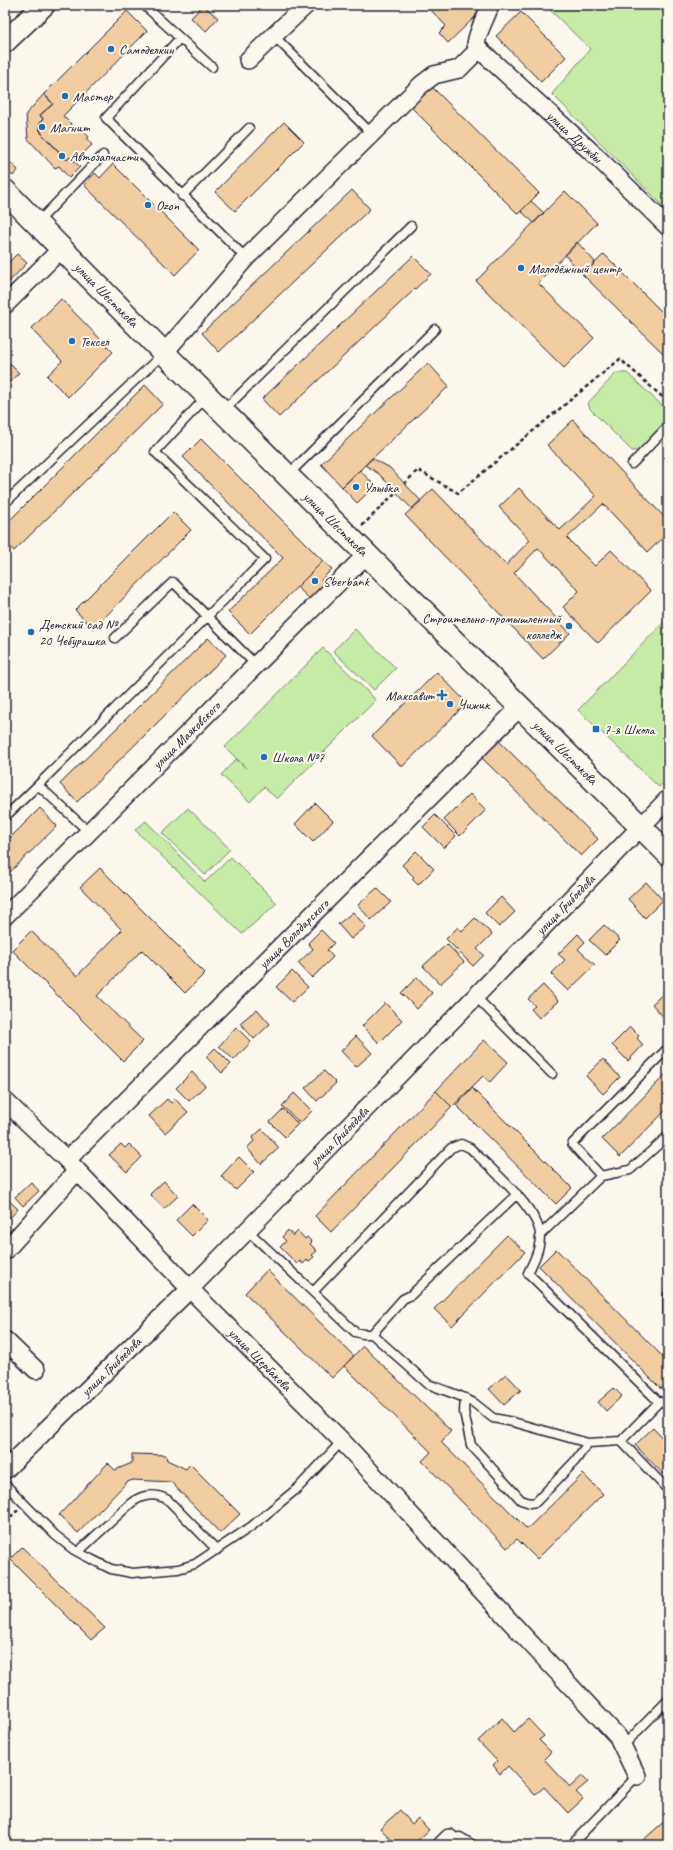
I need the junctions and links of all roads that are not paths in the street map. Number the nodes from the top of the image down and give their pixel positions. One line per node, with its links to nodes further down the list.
1 (44, 5): 7 (street)
2 (144, 5): 6 (lane)
3 (306, 5): 5 (street)
4 (490, 5): 8 (street)
5 (274, 36): 9 (street); 12 (lane)
6 (180, 38): 10 (lane); 15 (lane)
7 (5, 42)
8 (479, 49): 12 (street); 18 (street, улица Дружбы)
9 (248, 60)
10 (212, 66)
11 (250, 128): 15 (lane)
12 (372, 134): 20 (street)
13 (103, 155): 16 (lane)
14 (5, 191): 16 (main road, улица Шестакова)
15 (182, 196): 20 (lane)
16 (37, 224): 19 (main road, улица Шестакова)
17 (410, 226): 25 (lane)
18 (668, 227)
19 (62, 249): 21 (street); 23 (main road, улица Шестакова)
20 (246, 258): 23 (street)
21 (5, 305)
22 (435, 329): 28 (lane)
23 (164, 352): 24 (main road, улица Шестакова); 29 (lane)
24 (208, 395): 25 (main road, улица Шестакова); 31 (lane)
25 (223, 410): 28 (main road, улица Шестакова)
26 (668, 426): 27 (lane)
27 (632, 464)
28 (288, 475): 30 (main road, улица Шестакова)
29 (5, 503)
30 (367, 554): 33 (street, улица Маяковского); 34 (main road, улица Шестакова)
31 (207, 617): 32 (lane); 33 (lane); 35 (lane)
32 (115, 638)
33 (256, 665): 39 (street, улица Маяковского)
34 (520, 707): 38 (main road, улица Шестакова); 47 (street, улица Володарского)
35 (38, 785): 37 (lane); 39 (lane)
36 (668, 799): 38 (street, улица Грибоедова)
37 (5, 817)
38 (640, 827): 40 (main road, улица Шестакова); 42 (street, улица Грибоедова)
39 (89, 832): 41 (street, улица Маяковского)
40 (668, 854)
41 (6, 912)
42 (475, 996): 44 (lane); 50 (street, улица Грибоедова)
43 (668, 1048): 48 (lane)
44 (552, 1074)
45 (5, 1101): 47 (street, улица Щербакова)
46 (668, 1136): 48 (lane)
47 (72, 1166): 52 (street, улица Володарского); 53 (street, улица Щербакова)
48 (602, 1176): 51 (lane)
49 (517, 1194): 51 (lane); 54 (lane); 57 (lane)
50 (248, 1230): 53 (street, улица Грибоедова); 54 (lane)
51 (540, 1234): 61 (lane)
52 (5, 1251)
53 (190, 1289): 63 (street, улица Щербакова); 66 (street, улица Грибоедова)
54 (313, 1292): 57 (lane)
55 (668, 1295): 56 (lane)
56 (668, 1321)
57 (372, 1334): 60 (lane)
58 (5, 1340): 59 (street)
59 (36, 1370)
60 (464, 1398): 65 (lane); 65 (lane)
61 (659, 1402): 62 (lane); 64 (lane)
62 (668, 1403)
63 (342, 1441): 69 (lane); 72 (street, улица Щербакова)
64 (621, 1441): 65 (lane); 68 (lane)
65 (588, 1443)
66 (5, 1470)
67 (5, 1484): 70 (lane)
68 (668, 1490)
69 (218, 1550): 70 (lane); 70 (lane)
70 (78, 1552)
71 (668, 1700): 72 (lane)
72 (624, 1745): 73 (street, улица Щербакова)
73 (637, 1776): 76 (lane)
74 (445, 1842): 75 (lane)
75 (473, 1845)
76 (570, 1845)

